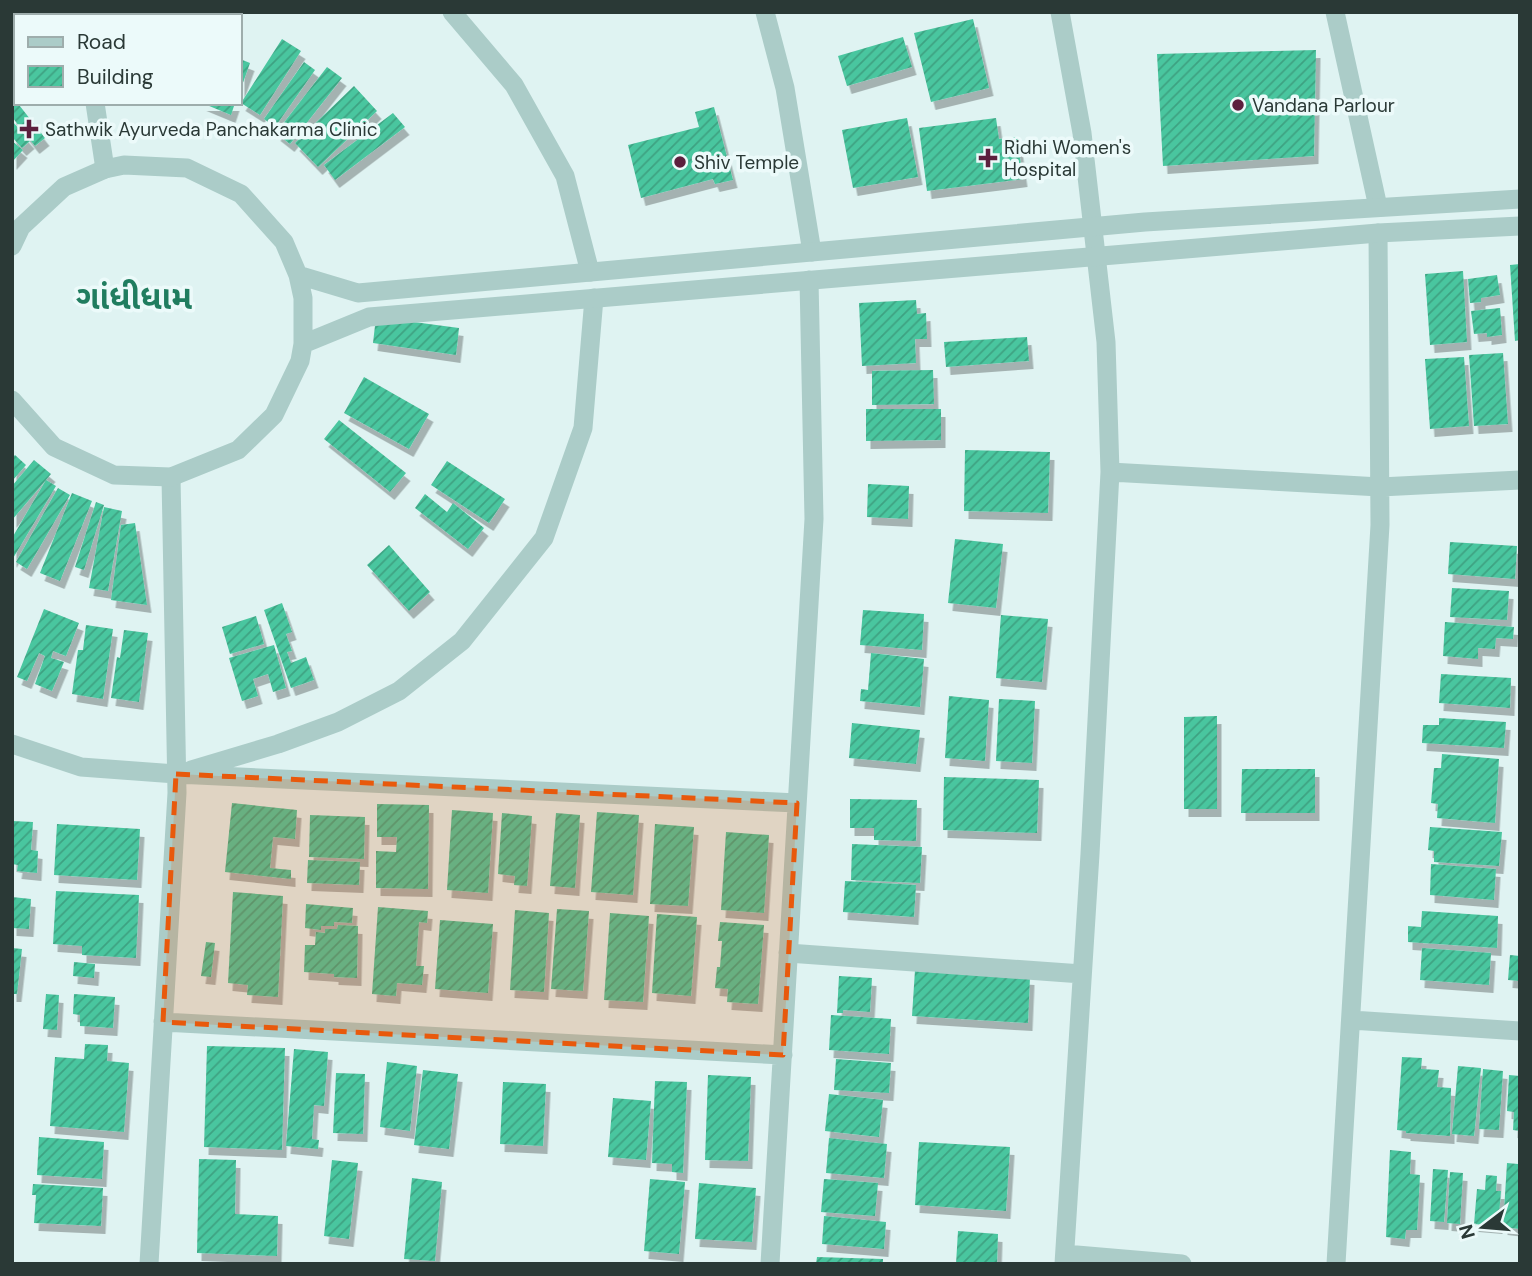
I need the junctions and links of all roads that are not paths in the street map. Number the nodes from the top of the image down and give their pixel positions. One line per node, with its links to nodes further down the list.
1 (452, 12): 15 (street)
2 (765, 12): 13 (street)
3 (1060, 12): 9 (street)
4 (1335, 12): 8 (street)
5 (95, 105): 6 (street)
6 (105, 169): 12 (street); 16 (street)
7 (1520, 199): 8 (street)
8 (1378, 207): 9 (street)
9 (1093, 226): 13 (street); 14 (street)
10 (1520, 226): 11 (street)
11 (1378, 233): 14 (street); 24 (street)
12 (12, 246)
13 (812, 252): 15 (street)
14 (1097, 256): 17 (street); 21 (street)
15 (590, 272): 16 (street)
16 (298, 275): 19 (street)
17 (809, 280): 18 (street); 27 (street)
18 (594, 298): 19 (street); 26 (street)
19 (303, 344): 22 (street)
20 (12, 400): 22 (street)
21 (1110, 472): 24 (street); 29 (street)
22 (171, 477): 26 (street)
23 (1520, 480): 24 (street)
24 (1380, 486): 30 (street)
25 (12, 744): 26 (street)
26 (176, 774): 27 (street); 31 (street)
27 (797, 803): 28 (street)
28 (789, 953): 29 (street); 33 (street)
29 (1082, 975): 34 (street)
30 (1351, 1020): 32 (street); 38 (street)
31 (163, 1023): 33 (street); 35 (street)
32 (1520, 1031)
33 (783, 1055): 36 (street)
34 (1064, 1259): 37 (street)
35 (149, 1264)
36 (770, 1264)
37 (1182, 1264)
38 (1336, 1264)

